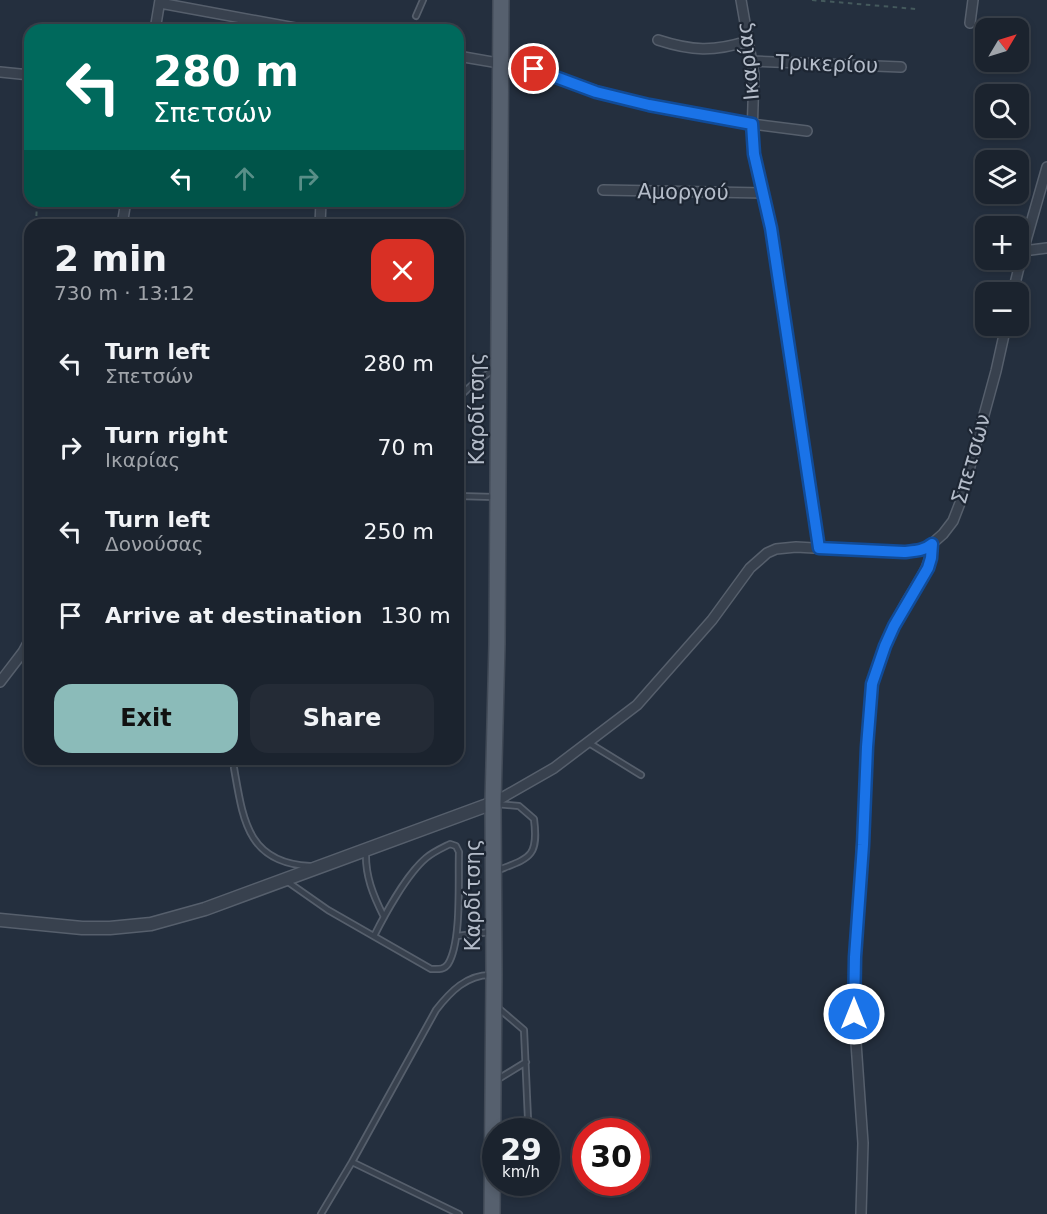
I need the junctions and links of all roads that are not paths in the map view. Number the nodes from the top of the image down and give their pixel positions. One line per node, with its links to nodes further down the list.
1 (423, 0): 6 (lane)
2 (501, 0): 14 (main road, Καρδίτσης)
3 (741, 0): 11 (street, Ικαρίας)
4 (973, 0): 7 (street)
5 (160, 1): 8 (street); 9 (street)
6 (416, 16)
7 (970, 23)
8 (156, 24)
9 (257, 24)
10 (658, 39): 11 (street, Τρικερίου)
11 (748, 41): 13 (street, Ικαρίας)
12 (464, 57): 14 (street)
13 (752, 62): 15 (street, Τρικερίου); 18 (street, Ικαρίας)
14 (500, 63): 18 (street); 27 (main road, Καρδίτσης)
15 (901, 67)
16 (0, 72): 17 (street)
17 (24, 74)
18 (752, 124): 19 (street); 22 (street, Ικαρίας)
19 (807, 130)
20 (1047, 167): 23 (street)
21 (603, 190): 22 (street, Αμοργού)
22 (764, 194): 32 (street, Ικαρίας)
23 (1029, 230)
24 (1047, 248): 25 (street)
25 (1029, 250)
26 (1004, 336): 31 (street, Σπετσών)
27 (499, 367): 28 (lane); 30 (main road, Καρδίτσης)
28 (464, 392)
29 (464, 496): 30 (lane)
30 (497, 497): 38 (main road, Καρδίτσης)
31 (932, 544): 32 (street); 59 (street)
32 (819, 548): 35 (street)
33 (24, 650): 34 (street)
34 (0, 681)
35 (589, 743): 37 (lane); 38 (street)
36 (234, 768): 40 (lane)
37 (641, 775)
38 (493, 803): 39 (street); 41 (main road, Καρδίτσης); 41 (lane)
39 (366, 850): 40 (street); 43 (lane)
40 (322, 867): 42 (street)
41 (493, 873): 45 (main road, Καρδίτσης)
42 (286, 880): 44 (street); 46 (lane)
43 (384, 917): 46 (lane); 47 (lane)
44 (0, 920)
45 (494, 932): 47 (lane); 48 (main road, Καρδίτσης)
46 (374, 936): 47 (lane)
47 (457, 936)
48 (494, 975): 49 (main road, Καρδίτσης); 54 (lane)
49 (494, 1004): 50 (lane); 51 (main road, Καρδίτσης)
50 (526, 1062): 51 (lane); 53 (lane)
51 (493, 1082): 52 (main road, Καρδίτσης)
52 (496, 1118)
53 (528, 1118)
54 (352, 1162): 56 (lane); 57 (lane)
55 (493, 1196): 58 (main road, Καρδίτσης)
56 (321, 1214)
57 (459, 1214)
58 (492, 1214)
59 (861, 1214)

